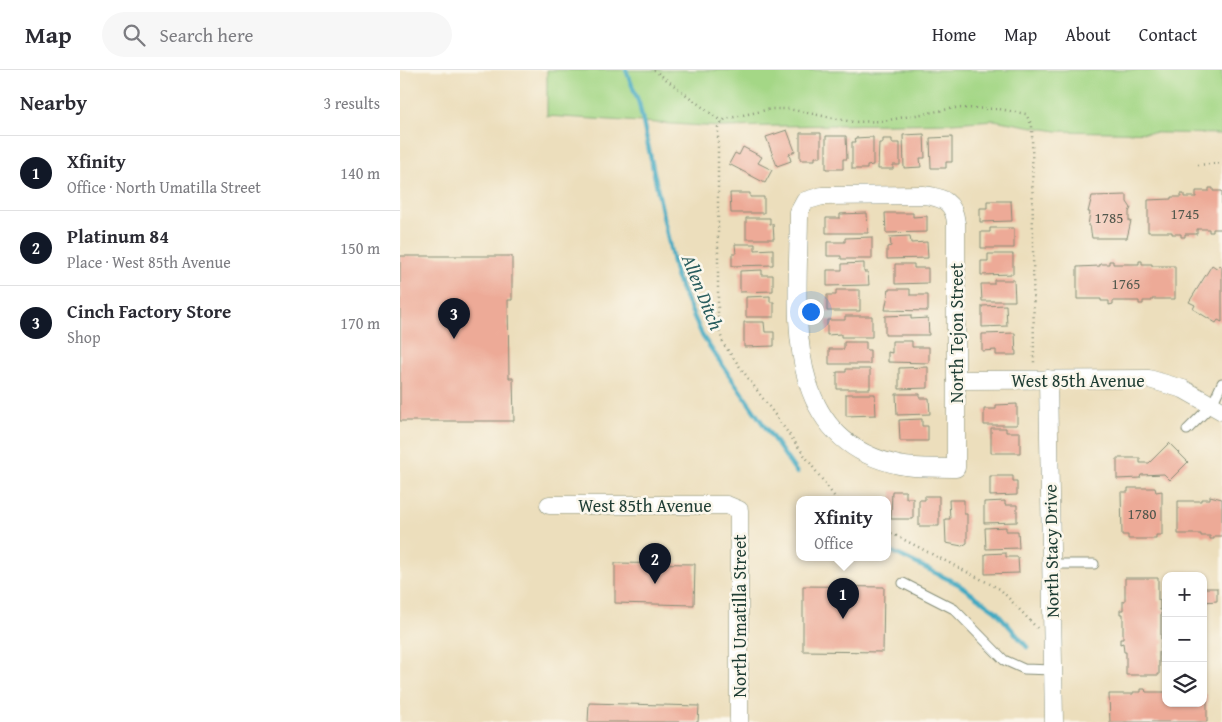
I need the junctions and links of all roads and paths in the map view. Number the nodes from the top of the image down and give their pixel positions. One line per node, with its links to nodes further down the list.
1 (654, 70): 2 (path)
2 (722, 122): 5 (path); 10 (path)
3 (1222, 163): 4 (path)
4 (1198, 165)
5 (1041, 379): 6 (street, West 85th Avenue); 8 (street, West 85th Avenue); 14 (street, North Stacy Drive)
6 (956, 380): 6 (street, North Tejon Street)
7 (1222, 383): 8 (lane)
8 (1217, 408): 9 (lane)
9 (1187, 430)
10 (834, 496)
11 (549, 505): 12 (street, West 85th Avenue)
12 (739, 510): 19 (street, North Umatilla Street)
13 (891, 533): 17 (path)
14 (1051, 564): 15 (lane); 18 (street, North Stacy Drive)
15 (1094, 564)
16 (903, 583): 18 (lane)
17 (1036, 628)
18 (1053, 670): 20 (street, North Stacy Drive)
19 (739, 722)
20 (1054, 722)

